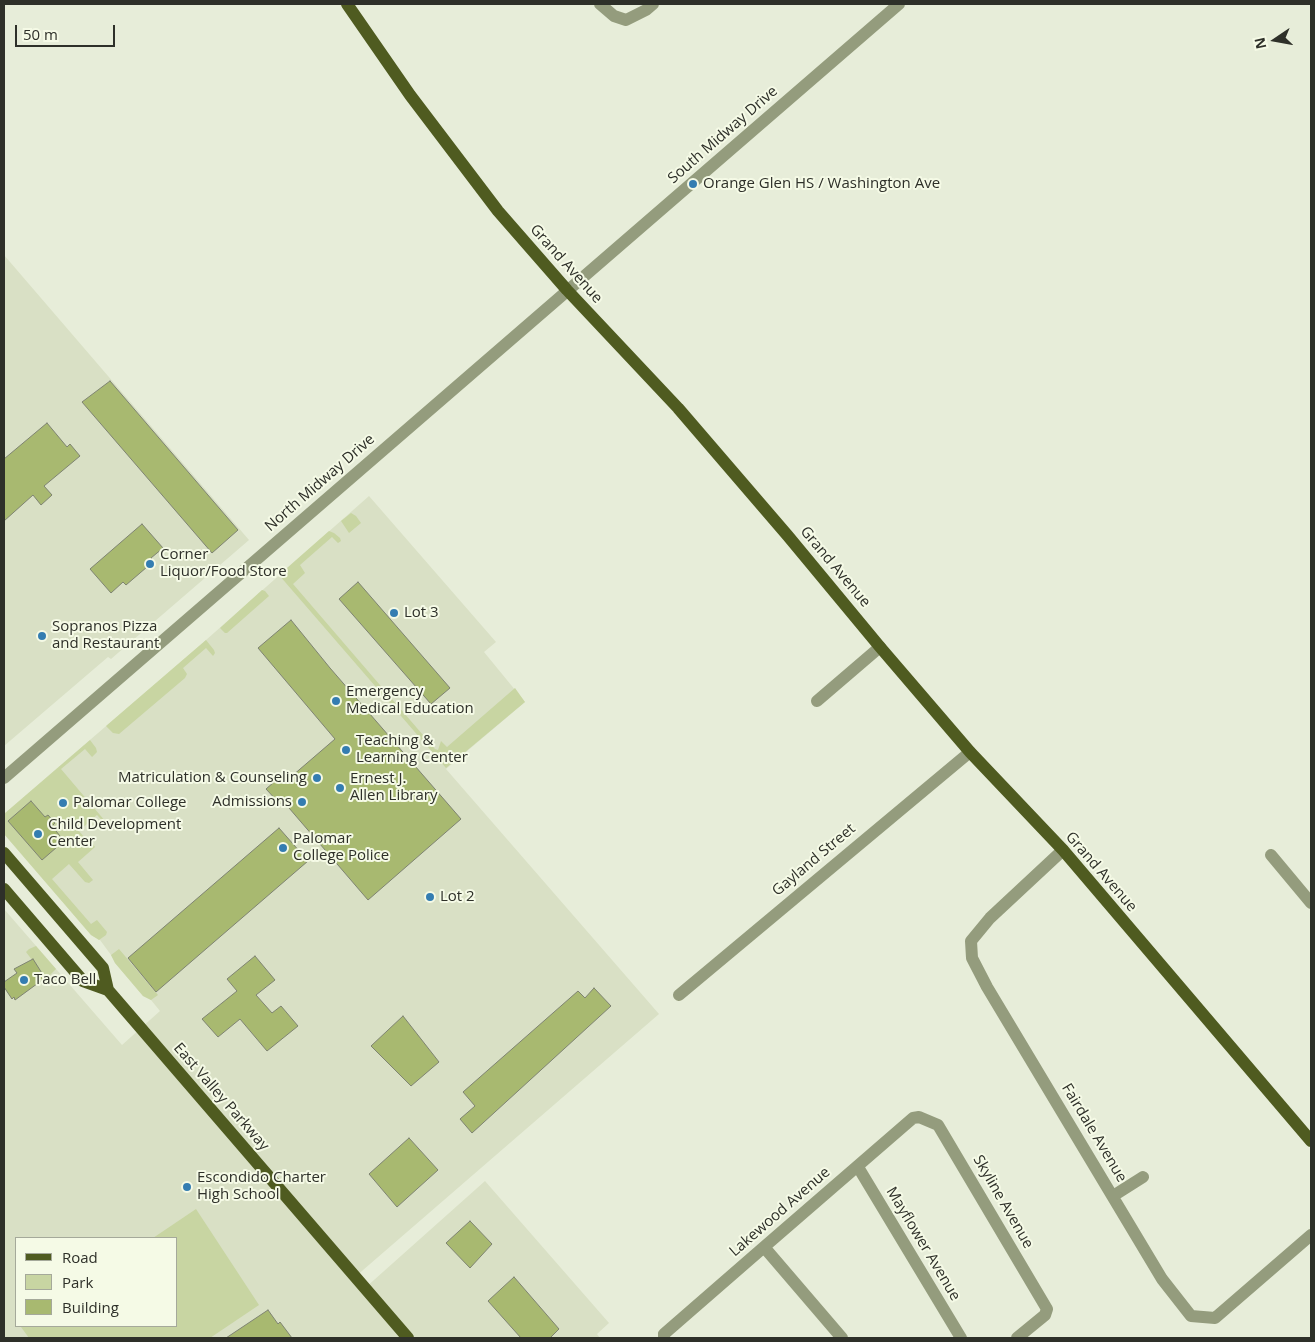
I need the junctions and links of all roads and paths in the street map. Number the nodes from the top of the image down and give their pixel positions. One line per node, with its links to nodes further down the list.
1 (347, 4): 5 (main road, Grand Avenue)
2 (600, 4): 4 (street)
3 (899, 4): 5 (street, South Midway Drive)
4 (649, 7)
5 (567, 290): 6 (main road, Grand Avenue); 9 (street, North Midway Drive)
6 (880, 647): 7 (street); 8 (main road, Grand Avenue)
7 (817, 701)
8 (970, 752): 10 (main road, Grand Avenue); 16 (street, Gayland Street)
9 (4, 778)
10 (1063, 850): 18 (main road, Grand Avenue); 21 (street, Fairdale Avenue)
11 (4, 853): 15 (main road, East Valley Parkway)
12 (1271, 855): 14 (street)
13 (4, 889): 15 (main road, East Valley Parkway)
14 (1311, 903)
15 (108, 990): 25 (main road, East Valley Parkway)
16 (679, 995)
17 (919, 1117): 19 (street, Lakewood Avenue); 28 (street, Skyline Avenue)
18 (1311, 1141)
19 (858, 1166): 23 (street, Lakewood Avenue); 27 (street, Mayflower Avenue)
20 (1143, 1177): 21 (street)
21 (1113, 1196): 22 (street, Fairdale Avenue)
22 (1311, 1235)
23 (764, 1248): 24 (street, Lakewood Avenue); 26 (street)
24 (664, 1336)
25 (408, 1338)
26 (842, 1338)
27 (961, 1338)
28 (1017, 1338)

